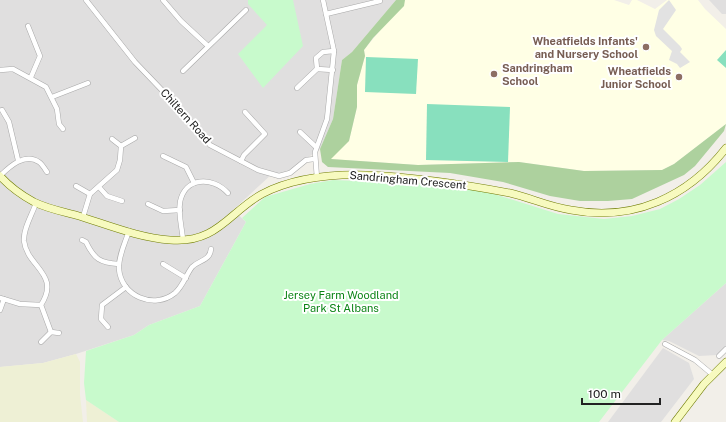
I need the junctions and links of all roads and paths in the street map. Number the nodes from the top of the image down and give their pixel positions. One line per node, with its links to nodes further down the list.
1 (86, 0): 30 (street, Chiltern Road)
2 (163, 0): 8 (street)
3 (323, 0): 6 (street)
4 (380, 1): 6 (street)
5 (246, 10): 8 (street)
6 (326, 14): 9 (street)
7 (28, 26): 14 (street)
8 (208, 46): 13 (street)
9 (334, 51): 10 (street); 12 (street)
10 (317, 69): 12 (street); 16 (street)
11 (0, 70): 14 (street)
12 (333, 70): 25 (street)
13 (183, 72)
14 (31, 77): 17 (street)
15 (88, 83): 17 (street)
16 (297, 88)
17 (52, 97): 20 (street)
18 (2, 110): 29 (street)
19 (245, 112): 30 (street)
20 (63, 129)
21 (300, 132): 25 (street)
22 (135, 138): 24 (street)
23 (112, 139): 24 (street)
24 (121, 146): 36 (street)
25 (316, 147): 28 (street)
26 (726, 148): 33 (street, Sandringham Crescent)
27 (163, 156): 34 (street)
28 (314, 159): 30 (street, Chiltern Road); 33 (street)
29 (18, 160): 31 (street); 32 (street)
30 (241, 161)
31 (47, 172)
32 (0, 176): 40 (street, Sandringham Crescent)
33 (317, 178): 46 (street, Sandringham Crescent)
34 (194, 183): 37 (street); 42 (street)
35 (76, 186): 38 (street)
36 (99, 187): 38 (street); 39 (street)
37 (228, 193)
38 (90, 194): 43 (street)
39 (122, 201)
40 (36, 203): 43 (street, Sandringham Crescent); 53 (street)
41 (148, 204): 42 (street)
42 (180, 210): 46 (street)
43 (83, 217): 44 (street, Sandringham Crescent)
44 (128, 230): 46 (street, Sandringham Crescent); 48 (street)
45 (82, 240): 48 (street)
46 (183, 240)
47 (211, 249): 50 (street)
48 (119, 264): 51 (street)
49 (163, 264): 50 (street)
50 (186, 278): 51 (street)
51 (126, 286): 55 (street)
52 (2, 298): 53 (street); 54 (street)
53 (41, 305): 56 (street)
54 (0, 310)
55 (108, 327)
56 (51, 332): 57 (street); 58 (street)
57 (59, 333)
58 (41, 342)
59 (665, 344): 63 (street)
60 (726, 349): 61 (street)
61 (719, 356)
62 (726, 362): 63 (street)
63 (713, 375): 64 (street)
64 (675, 422)

